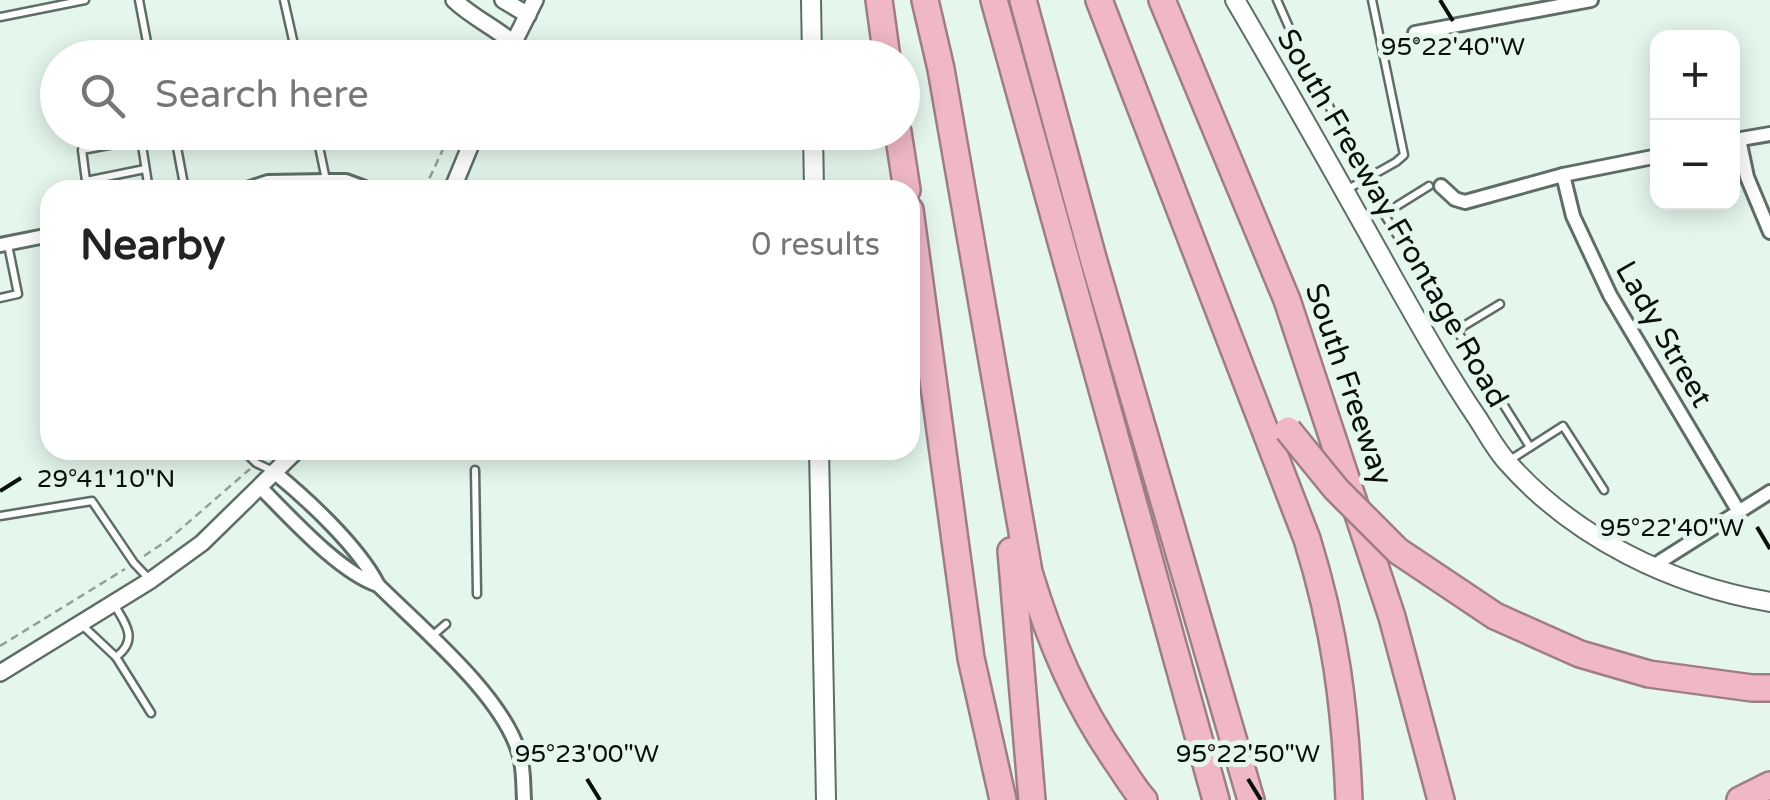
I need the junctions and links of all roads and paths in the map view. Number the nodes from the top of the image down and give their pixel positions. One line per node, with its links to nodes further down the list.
1 (86, 0): 18 (lane)
2 (140, 0): 20 (lane)
3 (284, 0): 21 (lane)
4 (454, 0): 22 (street)
5 (503, 0): 17 (street)
6 (811, 0): 24 (main road)
7 (879, 0): 25 (highway)
8 (925, 0): 60 (highway)
9 (994, 0): 93 (highway)
10 (1023, 0): 94 (highway)
11 (1099, 0): 61 (highway)
12 (1162, 0): 96 (highway, South Freeway)
13 (1235, 0): 51 (main road, South Freeway Frontage Road)
14 (1277, 0): 40 (lane)
15 (1372, 0): 40 (lane)
16 (1591, 0): 19 (street)
17 (531, 8): 23 (street)
18 (0, 17)
19 (1415, 32)
20 (147, 40)
21 (292, 40)
22 (504, 40)
23 (514, 40)
24 (812, 40)
25 (885, 40)
26 (1770, 134): 27 (street)
27 (1740, 139)
28 (82, 150): 41 (lane)
29 (144, 150): 38 (lane)
30 (178, 150): 44 (lane)
31 (320, 150): 45 (lane)
32 (443, 150): 46 (path)
33 (469, 150): 47 (street)
34 (813, 150): 48 (main road)
35 (901, 150): 49 (highway)
36 (1740, 154): 53 (street)
37 (1650, 158): 39 (street)
38 (145, 169): 42 (lane); 43 (lane)
39 (1563, 175): 50 (street); 72 (street, Lady Street)
40 (1368, 177): 51 (lane); 52 (lane)
41 (86, 180)
42 (91, 180)
43 (147, 180)
44 (184, 180)
45 (327, 180)
46 (429, 180)
47 (456, 180)
48 (814, 180)
49 (905, 180)
50 (1435, 186): 52 (lane)
51 (1344, 190): 66 (main road, South Freeway Frontage Road)
52 (1384, 214): 59 (lane)
53 (1770, 232)
54 (40, 237): 55 (street)
55 (4, 244): 57 (lane)
56 (920, 282): 90 (highway)
57 (0, 298)
58 (1500, 304): 59 (lane)
59 (1457, 330): 62 (lane)
60 (998, 402): 91 (highway); 92 (highway)
61 (1279, 437): 85 (highway, bridge); 95 (highway)
62 (1530, 447): 66 (lane); 70 (lane)
63 (253, 460): 68 (lane)
64 (287, 460): 68 (street)
65 (819, 460): 89 (main road)
66 (1506, 462): 74 (main road, South Freeway Frontage Road)
67 (475, 470): 77 (lane)
68 (274, 472): 69 (street); 76 (street)
69 (260, 487): 75 (street); 76 (street)
70 (1604, 490)
71 (1770, 492): 72 (street)
72 (1739, 512): 74 (street)
73 (0, 516): 75 (lane)
74 (1653, 566): 78 (main road, South Freeway Frontage Road)
75 (151, 580): 79 (street)
76 (378, 585): 82 (street)
77 (478, 594)
78 (1770, 602)
79 (114, 604): 80 (street); 83 (lane)
80 (82, 624): 83 (lane); 84 (street)
81 (446, 624): 82 (lane)
82 (431, 637): 88 (street)
83 (116, 658): 86 (lane)
84 (0, 674)
85 (1770, 688)
86 (151, 713)
87 (1770, 785): 97 (highway)
88 (524, 800)
89 (826, 800)
90 (1003, 800)
91 (1032, 800)
92 (1144, 800)
93 (1216, 800)
94 (1251, 800)
95 (1349, 800)
96 (1441, 800)
97 (1740, 800)

